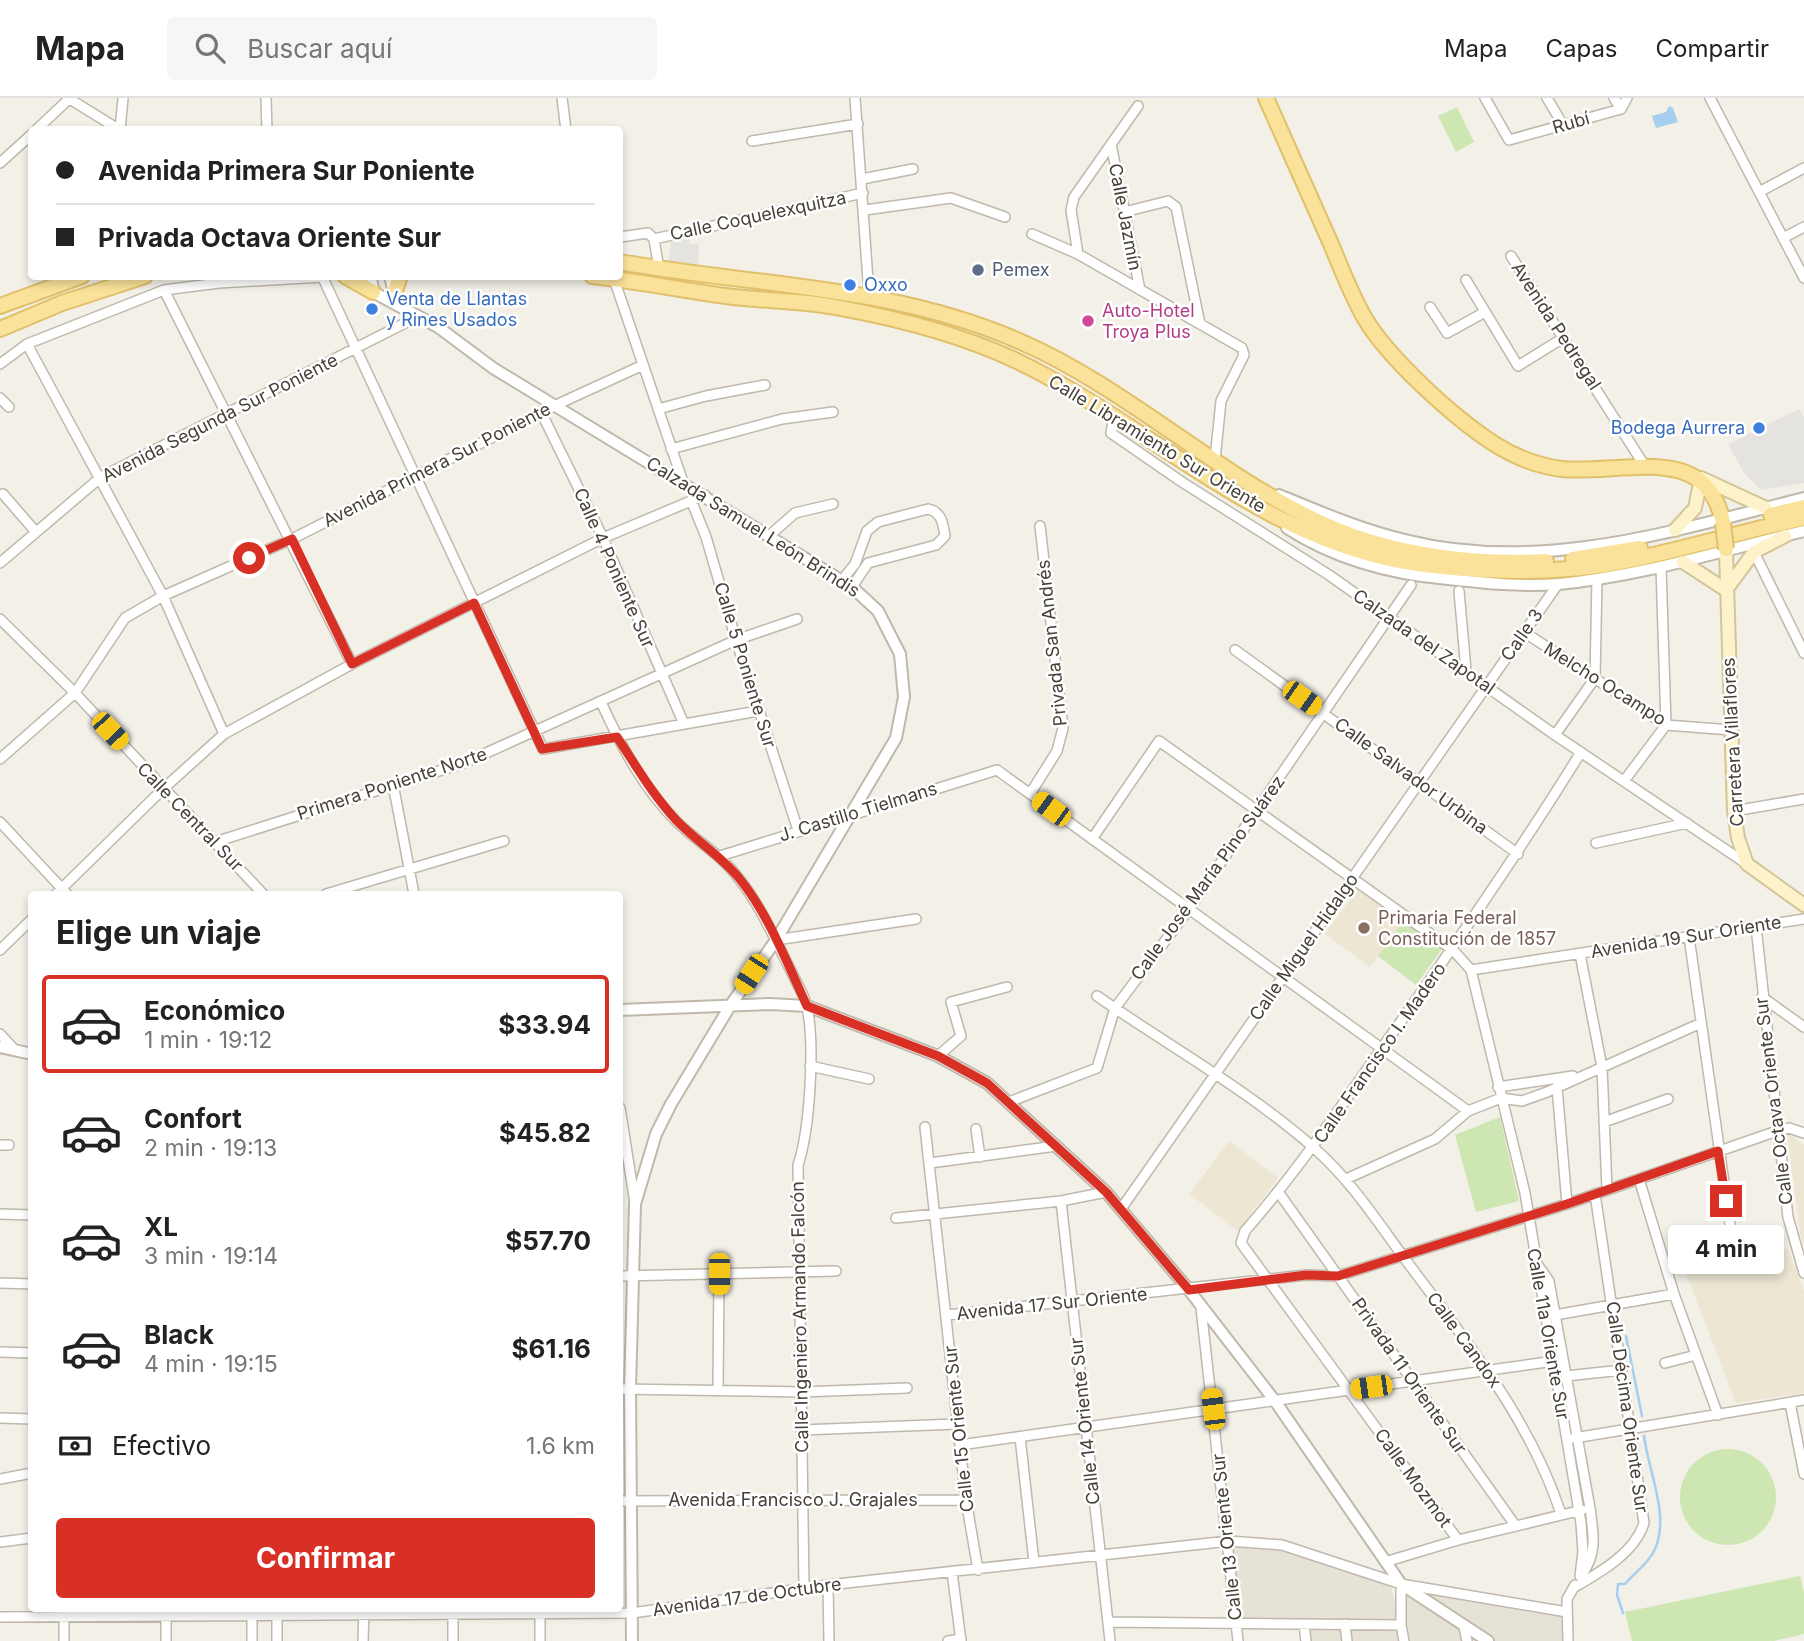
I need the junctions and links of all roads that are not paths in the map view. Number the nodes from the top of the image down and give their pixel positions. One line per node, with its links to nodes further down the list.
1 (69, 98): 16 (street); 17 (street)
2 (123, 98): 18 (street)
3 (266, 98): 19 (street)
4 (562, 98): 20 (street)
5 (855, 98): 14 (street)
6 (1266, 98): 83 (main road)
7 (1485, 98): 15 (street, Rubí)
8 (1547, 98): 15 (street)
9 (1614, 98): 13 (street)
10 (1627, 98): 13 (street)
11 (1715, 100): 28 (street)
12 (1138, 106): 23 (street)
13 (1621, 109): 15 (street, Rubí)
14 (858, 124): 22 (street); 27 (street)
15 (1563, 125)
16 (40, 126)
17 (114, 126)
18 (120, 126)
19 (267, 126)
20 (566, 126)
21 (28, 138): 24 (street)
22 (752, 141)
23 (1111, 144): 31 (street, Calle Jazmín); 38 (street)
24 (0, 163)
25 (1804, 168): 28 (street)
26 (913, 169): 27 (street)
27 (862, 179): 29 (street)
28 (1759, 192): 36 (street)
29 (863, 193): 30 (street); 37 (street, Calle Coquelexquitza)
30 (865, 210): 32 (street); 57 (street)
31 (1124, 212): 55 (street, Calle Jazmín); 63 (street)
32 (1005, 217)
33 (1804, 227): 36 (street)
34 (1032, 234): 38 (street)
35 (623, 237): 37 (street, Calle Coquelexquitza)
36 (1783, 238): 42 (street)
37 (654, 239): 41 (street)
38 (1078, 254): 55 (street)
39 (1511, 256): 65 (street, Avenida Pedregal)
40 (623, 263): 41 (main road, Calle Libramiento Sur Oriente)
41 (659, 269): 57 (main road, Calle Libramiento Sur Oriente)
42 (1804, 278)
43 (70, 280): 59 (main road)
44 (133, 280): 64 (main road)
45 (270, 280): 54 (street)
46 (323, 280): 67 (street)
47 (352, 280): 56 (main road)
48 (372, 280): 56 (street)
49 (391, 280): 58 (street)
50 (399, 280): 58 (main road)
51 (614, 280): 69 (street)
52 (621, 280): 78 (main road, Calle Libramiento Sur Oriente)
53 (1466, 280): 61 (street)
54 (164, 290): 66 (street); 75 (street)
55 (1140, 290): 63 (street)
56 (373, 292): 58 (street, Calzada Samuel León Brindis)
57 (869, 295): 82 (main road, Calle Libramiento Sur Oriente)
58 (396, 300): 62 (street, Calzada Samuel León Brindis)
59 (1, 303)
60 (1430, 307): 61 (street)
61 (1485, 312): 65 (street)
62 (419, 316): 67 (street, Avenida Segunda Sur Poniente); 72 (street, Calzada Samuel León Brindis)
63 (1200, 324): 82 (street)
64 (0, 329)
65 (1563, 338): 83 (street, Avenida Pedregal)
66 (27, 344): 68 (street); 85 (street)
67 (355, 349): 75 (street, Avenida Segunda Sur Poniente); 84 (street)
68 (0, 364)
69 (643, 365): 72 (street, Avenida Primera Sur Poniente); 74 (street)
70 (765, 385): 74 (street)
71 (0, 398): 73 (street)
72 (555, 405): 76 (street, Avenida Primera Sur Poniente); 87 (street, Calzada Samuel León Brindis)
73 (9, 407)
74 (658, 409): 81 (street)
75 (225, 412): 85 (street, Avenida Segunda Sur Poniente); 106 (street)
76 (541, 412): 84 (street, Avenida Primera Sur Poniente); 105 (street, Calle 4 Poniente Sur)
77 (833, 412): 81 (street)
78 (1114, 417): 79 (main road, Calle Libramiento Sur Oriente); 80 (street, Calzada del Zapotal)
79 (1139, 434): 80 (street); 94 (main road, Calle Libramiento Sur Oriente)
80 (1132, 447): 123 (street, Calzada del Zapotal)
81 (671, 449): 87 (street)
82 (1215, 459): 88 (main road, Calle Libramiento Sur Oriente)
83 (1646, 468): 86 (main road)
84 (416, 476): 106 (street, Avenida Primera Sur Poniente); 120 (street)
85 (101, 477): 101 (street, Avenida Segunda Sur Poniente); 119 (street)
86 (1701, 478): 96 (main road); 98 (main road); 100 (main road)
87 (683, 482): 90 (street, Calzada Samuel León Brindis)
88 (1255, 485): 95 (main road, Calle Libramiento Sur Oriente); 100 (street)
89 (3, 494): 101 (street)
90 (705, 495): 92 (street); 103 (street, Calzada Samuel León Brindis)
91 (1804, 498): 96 (street)
92 (691, 500): 105 (street); 126 (street, Calle 5 Poniente Sur)
93 (833, 504): 103 (street)
94 (1250, 504): 97 (main road, Calle Libramiento Sur Oriente); 114 (street)
95 (1804, 507)
96 (1766, 508): 98 (street)
97 (1804, 518)
98 (1723, 520): 100 (street); 107 (main road, bridge)
99 (1040, 526): 151 (street, Privada San Andrés)
100 (1675, 530)
101 (35, 531): 110 (street, Avenida Segunda Sur Poniente)
102 (1804, 531): 104 (street)
103 (769, 535): 113 (street, Calzada Samuel León Brindis)
104 (1785, 536): 107 (street); 108 (main road)
105 (603, 538): 120 (street); 131 (street, Calle 4 Poniente Sur)
106 (292, 539): 119 (street, Avenida Primera Sur Poniente); 129 (street)
107 (1726, 550): 109 (street); 117 (main road, Carretera Villaflores)
108 (1754, 552): 117 (main road); 125 (street)
109 (1683, 562): 111 (street); 117 (main road)
110 (0, 563)
111 (1661, 566): 112 (street); 139 (street)
112 (1597, 579): 114 (street); 132 (street)
113 (842, 580): 116 (street, Calzada Samuel León Brindis); 116 (street)
114 (1558, 584): 124 (street, Calle 3)
115 (1411, 585): 123 (street, Calle José María Pino Suárez)
116 (852, 587): 155 (street, Calzada Samuel León Brindis)
117 (1726, 590): 141 (main road, Carretera Villaflores)
118 (1460, 591): 130 (street)
119 (163, 596): 134 (street, Avenida Primera Sur Poniente); 142 (street)
120 (474, 603): 129 (street); 140 (street)
121 (0, 619): 134 (street, Calle Central Sur)
122 (797, 619): 126 (street, Primera Poniente Norte)
123 (1390, 619): 130 (street, Calzada del Zapotal); 137 (street, Calle José María Pino Suárez)
124 (1524, 632): 132 (street, Melcho Ocampo); 133 (street, Calle 3)
125 (1800, 637): 128 (street)
126 (736, 640): 131 (street, Primera Poniente Norte); 136 (street, Calle 5 Poniente Sur)
127 (1235, 650): 137 (street, Calle Salvador Urbina)
128 (1804, 653)
129 (352, 664): 142 (street)
130 (1466, 670): 133 (street, Calzada del Zapotal)
131 (662, 674): 135 (street, Primera Poniente Norte); 138 (street, Calle 4 Poniente Sur)
132 (1595, 678): 139 (street, Melcho Ocampo); 143 (street)
133 (1487, 686): 143 (street, Calzada del Zapotal); 148 (street, Calle Miguel Hidalgo)
134 (75, 693): 146 (street, Avenida Primera Sur Poniente); 150 (street, Calle Central Sur)
135 (601, 702): 140 (street, Primera Poniente Norte); 144 (street)
136 (758, 711): 138 (street); 158 (street, Calle 5 Poniente Sur)
137 (1324, 713): 148 (street, Calle Salvador Urbina); 153 (street, Calle José María Pino Suárez)
138 (684, 724): 144 (street)
139 (1666, 725): 141 (street, Melcho Ocampo); 147 (street)
140 (533, 730): 144 (street); 149 (street, Primera Poniente Norte)
141 (1731, 730): 154 (main road, Carretera Villaflores)
142 (224, 734): 150 (street)
143 (1555, 735): 145 (street, Calzada del Zapotal)
144 (617, 737): 164 (street)
145 (1581, 752): 147 (street, Calzada del Zapotal); 163 (street, Calle Francisco I. Madero)
146 (0, 759)
147 (1624, 781): 157 (street, Calzada del Zapotal)
148 (1418, 783): 163 (street, Calle Salvador Urbina); 167 (street, Calle Miguel Hidalgo)
149 (393, 784): 161 (street, Primera Poniente Norte); 166 (street)
150 (163, 789): 161 (street, Calle Central Sur); 169 (street)
151 (1030, 794): 155 (street, J. Castillo Tielmans); 159 (street)
152 (1804, 799): 154 (street)
153 (1257, 811): 159 (street); 167 (street); 174 (street, Calle José María Pino Suárez)
154 (1734, 811): 165 (main road, Carretera Villaflores)
155 (851, 814): 158 (street, J. Castillo Tielmans); 180 (street, Calzada Samuel León Brindis)
156 (0, 822): 168 (street)
157 (1687, 823): 162 (street); 165 (street, Calzada del Zapotal)
158 (797, 830): 164 (street, J. Castillo Tielmans)
159 (1092, 839): 174 (street)
160 (504, 841): 166 (street)
161 (215, 842): 170 (street, Calle Central Sur)
162 (1596, 844)
163 (1518, 854): 182 (street, Calle Francisco I. Madero)
164 (720, 856): 180 (street)
165 (1747, 864): 173 (main road)
166 (410, 869): 171 (street); 172 (street)
167 (1352, 878): 182 (street); 185 (street, Calle Miguel Hidalgo)
168 (61, 891)
169 (63, 891)
170 (259, 891)
171 (336, 891)
172 (414, 891)
173 (1804, 905)
174 (1189, 909): 185 (street); 191 (street, Calle José María Pino Suárez)
175 (916, 919): 180 (street)
176 (1804, 919): 178 (street, Avenida 19 Sur Oriente)
177 (28, 923): 181 (street)
178 (1756, 927): 179 (street, Avenida 19 Sur Oriente); 188 (street, Calle Octava Oriente Sur)
179 (1689, 937): 183 (street, Avenida 19 Sur Oriente); 193 (street)
180 (776, 940): 189 (street, Calzada Samuel León Brindis); 190 (street)
181 (0, 950)
182 (1453, 950): 184 (street); 198 (street, Calle Francisco I. Madero)
183 (1580, 954): 184 (street, Avenida 19 Sur Oriente); 202 (street)
184 (1471, 970): 206 (street, Calle 11a Oriente Sur)
185 (1283, 977): 198 (street); 203 (street, Calle Miguel Hidalgo)
186 (1007, 987): 200 (street)
187 (1097, 996): 191 (street, Calle Candox)
188 (1762, 997): 194 (street); 216 (street, Calle Octava Oriente Sur)
189 (730, 1006): 190 (street); 192 (street); 230 (street, Calzada Samuel León Brindis)
190 (807, 1006): 200 (street); 201 (street, Calle Ingeniero Armando Falcón)
191 (1115, 1008): 203 (street, Calle Candox); 210 (street, Calle José María Pino Suárez)
192 (623, 1010)
193 (1701, 1023): 202 (street); 220 (street)
194 (1804, 1027)
195 (0, 1034): 197 (street)
196 (0, 1047): 197 (street)
197 (14, 1049): 199 (street)
198 (1382, 1049): 211 (street); 219 (street, Calle Francisco I. Madero)
199 (28, 1053)
200 (938, 1056): 210 (street)
201 (810, 1066): 205 (street); 243 (street, Calle Ingeniero Armando Falcón)
202 (1602, 1067): 204 (street); 212 (street)
203 (1215, 1074): 219 (street, Calle Candox); 232 (street, Calle Miguel Hidalgo)
204 (1582, 1075): 206 (street); 207 (street)
205 (869, 1079)
206 (1498, 1087): 208 (street, Calle 11a Oriente Sur)
207 (1557, 1087): 208 (street); 231 (street)
208 (1501, 1098): 211 (street); 236 (street, Calle 11a Oriente Sur)
209 (1668, 1100): 212 (street)
210 (1009, 1102): 218 (street)
211 (1468, 1111): 223 (street)
212 (1604, 1122): 225 (street)
213 (623, 1127): 230 (street)
214 (925, 1127): 222 (street, Calle 15 Oriente Sur)
215 (976, 1129): 221 (street)
216 (1777, 1131): 217 (street, Avenida 17 Sur Oriente); 220 (street, Avenida 17 Sur Oriente); 242 (street, Calle Octava Oriente Sur)
217 (1804, 1133)
218 (1056, 1146): 221 (street); 226 (street)
219 (1313, 1147): 223 (street, Calle Candox); 227 (street, Calle Francisco I. Madero)
220 (1718, 1151): 224 (street, Avenida 17 Sur Oriente); 239 (street)
221 (980, 1157): 222 (street)
222 (930, 1163): 233 (street, Calle 15 Oriente Sur)
223 (1346, 1179): 240 (street, Calle Candox)
224 (1639, 1180): 225 (street, Avenida 17 Sur Oriente); 252 (street)
225 (1607, 1190): 228 (street, Avenida 17 Sur Oriente)
226 (1106, 1192): 229 (street); 232 (street)
227 (1279, 1193): 238 (street, Calle Francisco I. Madero); 247 (street, Privada 11 Oriente Sur)
228 (1595, 1194): 231 (street, Avenida 17 Sur Oriente); 254 (street, Calle Décima Oriente Sur)
229 (1061, 1201): 233 (street); 253 (street, Calle 14 Oriente Sur)
230 (635, 1204): 246 (street, Calzada Samuel León Brindis)
231 (1567, 1204): 236 (street, Avenida 17 Sur Oriente)
232 (1121, 1209): 251 (street)
233 (935, 1213): 237 (street); 256 (street, Calle 15 Oriente Sur)
234 (0, 1214): 235 (street)
235 (28, 1215)
236 (1528, 1216): 240 (street, Avenida 17 Sur Oriente); 241 (street, Calle 11a Oriente Sur)
237 (896, 1218)
238 (1241, 1242): 248 (street, Calle Mozmot)
239 (1734, 1252)
240 (1403, 1256): 247 (street, Avenida 17 Sur Oriente); 264 (street, Calle Candox)
241 (1537, 1264): 257 (street, Calle 11a Oriente Sur); 261 (street, Calle 11a Oriente Sur)
242 (1803, 1268)
243 (800, 1271): 244 (street); 245 (street); 271 (street, Calle Ingeniero Armando Falcón)
244 (835, 1271)
245 (719, 1274): 246 (street); 269 (street)
246 (625, 1276): 268 (street, Calzada Samuel León Brindis)
247 (1338, 1276): 248 (street, Avenida 17 Sur Oriente); 266 (street, Privada 11 Oriente Sur)
248 (1269, 1280): 251 (street, Avenida 17 Sur Oriente); 270 (street, Calle Mozmot)
249 (0, 1283): 250 (street)
250 (28, 1284)
251 (1189, 1290): 253 (street, Avenida 17 Sur Oriente); 255 (street)
252 (1674, 1294): 254 (street); 260 (street)
253 (1072, 1302): 256 (street, Avenida 17 Sur Oriente); 280 (street, Calle 14 Oriente Sur)
254 (1613, 1305): 257 (street); 263 (street, Calle Décima Oriente Sur)
255 (1201, 1308): 273 (street); 275 (street, Calle 13 Oriente Sur)
256 (947, 1315): 279 (street, Calle 15 Oriente Sur)
257 (1555, 1315): 265 (street, Calle 11a Oriente Sur)
258 (0, 1352): 259 (street)
259 (28, 1353)
260 (1696, 1355): 262 (street); 276 (street)
261 (1554, 1361): 264 (street); 285 (street, Calle 11a Oriente Sur)
262 (1665, 1363)
263 (1622, 1370): 265 (street); 281 (street, Calle Décima Oriente Sur)
264 (1488, 1371): 266 (street); 296 (street, Calle Candox)
265 (1566, 1376): 284 (street, Calle 11a Oriente Sur)
266 (1413, 1381): 270 (street); 299 (street, Privada 11 Oriente Sur)
267 (907, 1388): 271 (street)
268 (625, 1389): 269 (street); 293 (street, Calzada Samuel León Brindis)
269 (718, 1389): 271 (street)
270 (1350, 1390): 273 (street); 301 (street, Calle Mozmot)
271 (802, 1392): 282 (street, Calle Ingeniero Armando Falcón)
272 (1804, 1400): 274 (street)
273 (1275, 1401): 275 (street); 306 (street)
274 (1790, 1403): 276 (street); 288 (street)
275 (1213, 1409): 280 (street); 302 (street, Calle 13 Oriente Sur)
276 (1718, 1415): 281 (street)
277 (0, 1418): 278 (street)
278 (28, 1419)
279 (957, 1424): 282 (street); 286 (street, Calle 15 Oriente Sur)
280 (1086, 1428): 283 (street); 304 (street, Calle 14 Oriente Sur)
281 (1631, 1429): 284 (street); 313 (street, Calle Décima Oriente Sur)
282 (802, 1430): 290 (street, Calle Ingeniero Armando Falcón)
283 (1020, 1437): 286 (street); 305 (street)
284 (1577, 1437): 285 (street); 294 (street, Calle 11a Oriente Sur)
285 (1566, 1439): 295 (street, Calle 11a Oriente Sur)
286 (960, 1446): 291 (street, Calle 15 Oriente Sur)
287 (28, 1473): 289 (street)
288 (1804, 1474)
289 (0, 1479)
290 (801, 1500): 291 (street, Avenida Francisco J. Grajales); 293 (street, Avenida Francisco J. Grajales); 312 (street, Calle Ingeniero Armando Falcón)
291 (966, 1500): 307 (street, Calle 15 Oriente Sur)
292 (623, 1501): 293 (street, Avenida Francisco J. Grajales)
293 (632, 1501): 323 (street, Calzada Samuel León Brindis)
294 (1590, 1508): 295 (street); 297 (street, Calle 11a Oriente Sur)
295 (1578, 1511): 296 (street); 298 (street, Calle 11a Oriente Sur)
296 (1561, 1514): 299 (street)
297 (1592, 1522): 298 (street); 309 (street, Calle 11a Oriente Sur)
298 (1581, 1524): 309 (street, Calle 11a Oriente Sur)
299 (1515, 1525): 301 (street)
300 (28, 1538): 303 (street)
301 (1458, 1540): 306 (street)
302 (1229, 1541): 304 (street, Avenida 17 de Octubre); 310 (street, Avenida 17 de Octubre); 326 (street, Calle 13 Oriente Sur)
303 (0, 1542)
304 (1100, 1555): 305 (street, Avenida 17 de Octubre); 325 (street, Calle 14 Oriente Sur)
305 (1034, 1562): 307 (street, Avenida 17 de Octubre)
306 (1385, 1562): 310 (street)
307 (978, 1570): 308 (street, Avenida 17 de Octubre)
308 (952, 1572): 311 (street, Avenida 17 de Octubre); 331 (street)
309 (1580, 1576): 313 (street, Calle 11a Oriente Sur)
310 (1401, 1584): 320 (street, Avenida 17 de Octubre); 329 (street); 330 (street)
311 (828, 1585): 312 (street, Avenida 17 de Octubre); 340 (street)
312 (804, 1588): 323 (street, Avenida 17 de Octubre)
313 (1573, 1588): 320 (street, Calle 11a Oriente Sur)
314 (252, 1612): 315 (street, Avenida 17 de Octubre); 322 (street, Avenida 17 de Octubre); 334 (street)
315 (277, 1612): 316 (street, Avenida 17 de Octubre); 335 (street)
316 (364, 1612): 336 (street)
317 (453, 1612): 337 (street)
318 (540, 1612): 338 (street)
319 (586, 1612): 323 (street, Avenida 17 de Octubre)
320 (1567, 1612): 349 (street, Calle 11a Oriente Sur)
321 (64, 1613): 322 (street, Avenida 17 de Octubre); 324 (street, Avenida 17 de Octubre); 332 (street)
322 (166, 1613): 333 (street)
323 (632, 1613): 339 (street, Calzada Samuel León Brindis)
324 (0, 1618)
325 (1108, 1622): 326 (street); 342 (street, Calle 14 Oriente Sur)
326 (1237, 1623): 327 (street); 343 (street, Calle 13 Oriente Sur)
327 (1304, 1624): 328 (street); 344 (street)
328 (1345, 1624): 329 (street); 345 (street)
329 (1401, 1625): 346 (street)
330 (1465, 1627): 347 (street); 348 (street)
331 (961, 1640): 341 (street)
332 (64, 1641)
333 (166, 1641)
334 (252, 1641)
335 (277, 1641)
336 (363, 1641)
337 (453, 1641)
338 (540, 1641)
339 (632, 1641)
340 (829, 1641)
341 (948, 1641)
342 (1110, 1641)
343 (1238, 1641)
344 (1306, 1641)
345 (1347, 1641)
346 (1404, 1641)
347 (1467, 1641)
348 (1488, 1641)
349 (1568, 1641)

